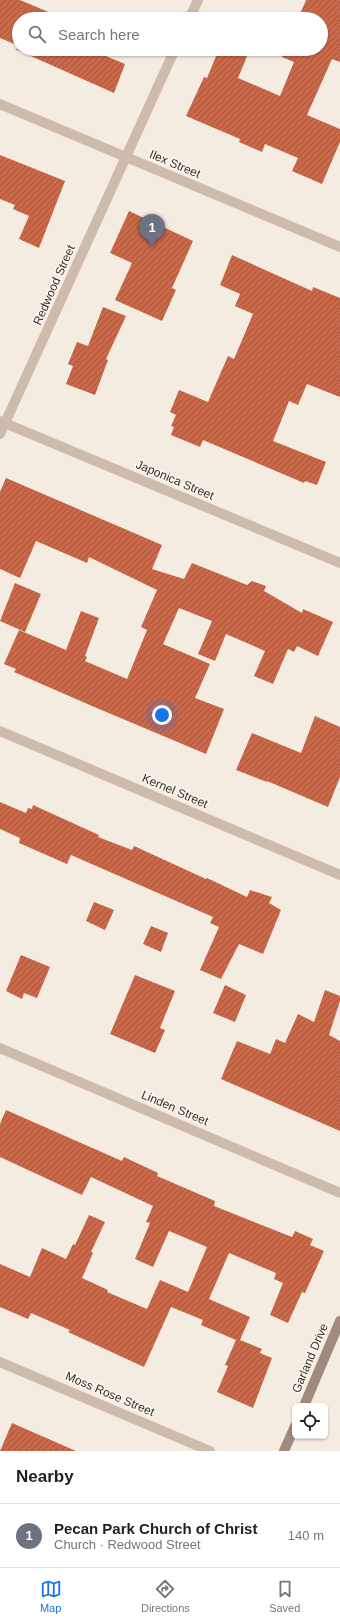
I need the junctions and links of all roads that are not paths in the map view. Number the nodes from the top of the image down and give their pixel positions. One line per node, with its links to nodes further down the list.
1 (198, 0): 2 (street)
2 (192, 12)
3 (172, 56): 5 (street, Redwood Street)
4 (0, 104): 5 (street, Ilex Street)
5 (126, 157): 6 (street, Ilex Street); 7 (street, Redwood Street)
6 (340, 247)
7 (3, 423): 8 (street, Redwood Street); 9 (street, Japonica Street)
8 (0, 434)
9 (340, 563)
10 (0, 731): 11 (street, Kernel Street)
11 (340, 875)
12 (0, 1048): 13 (street, Linden Street)
13 (340, 1193)
14 (340, 1321): 16 (main road, Garland Drive)
15 (0, 1362): 18 (street, Moss Rose Street)
16 (305, 1403)
17 (292, 1433): 19 (main road)
18 (210, 1451)
19 (284, 1451)

